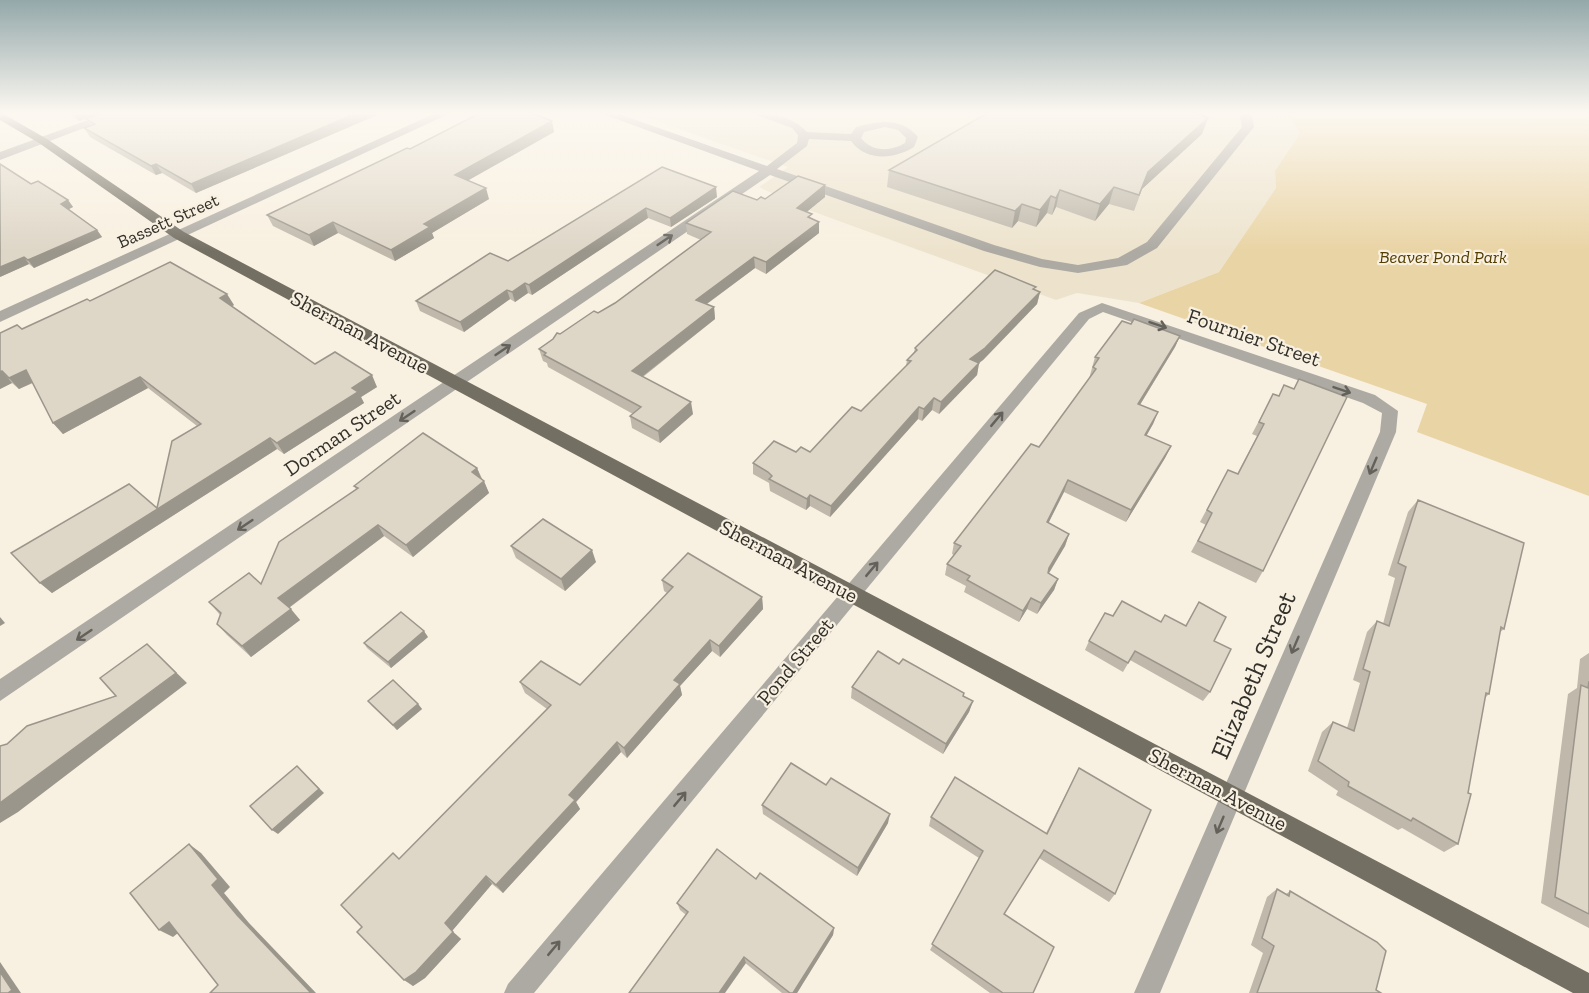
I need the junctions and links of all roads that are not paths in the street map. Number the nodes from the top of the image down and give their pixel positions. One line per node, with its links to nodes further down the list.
1 (68, 158): 7 (main road, Sherman Avenue)
2 (347, 158): 7 (street, Bassett Street)
3 (735, 158): 6 (street)
4 (785, 158): 6 (street, Dorman Street)
5 (1223, 158): 6 (street)
6 (769, 170): 10 (street, Dorman Street, one-way to 6)
7 (179, 235): 9 (street, Bassett Street); 10 (main road, Sherman Avenue)
8 (1102, 308): 11 (street, Fournier Street, one-way to 11); 12 (street, Pond Street, one-way to 8)
9 (0, 317)
10 (455, 383): 12 (main road, Sherman Avenue); 13 (street, Dorman Street, one-way to 13)
11 (1390, 411): 14 (street, Elizabeth Street, one-way to 14)
12 (851, 594): 14 (main road, Sherman Avenue); 16 (street, Pond Street, one-way to 12)
13 (0, 692)
14 (1232, 796): 15 (main road, Sherman Avenue); 17 (street, Elizabeth Street, one-way to 17)
15 (1589, 987)
16 (517, 993)
17 (1147, 993)

